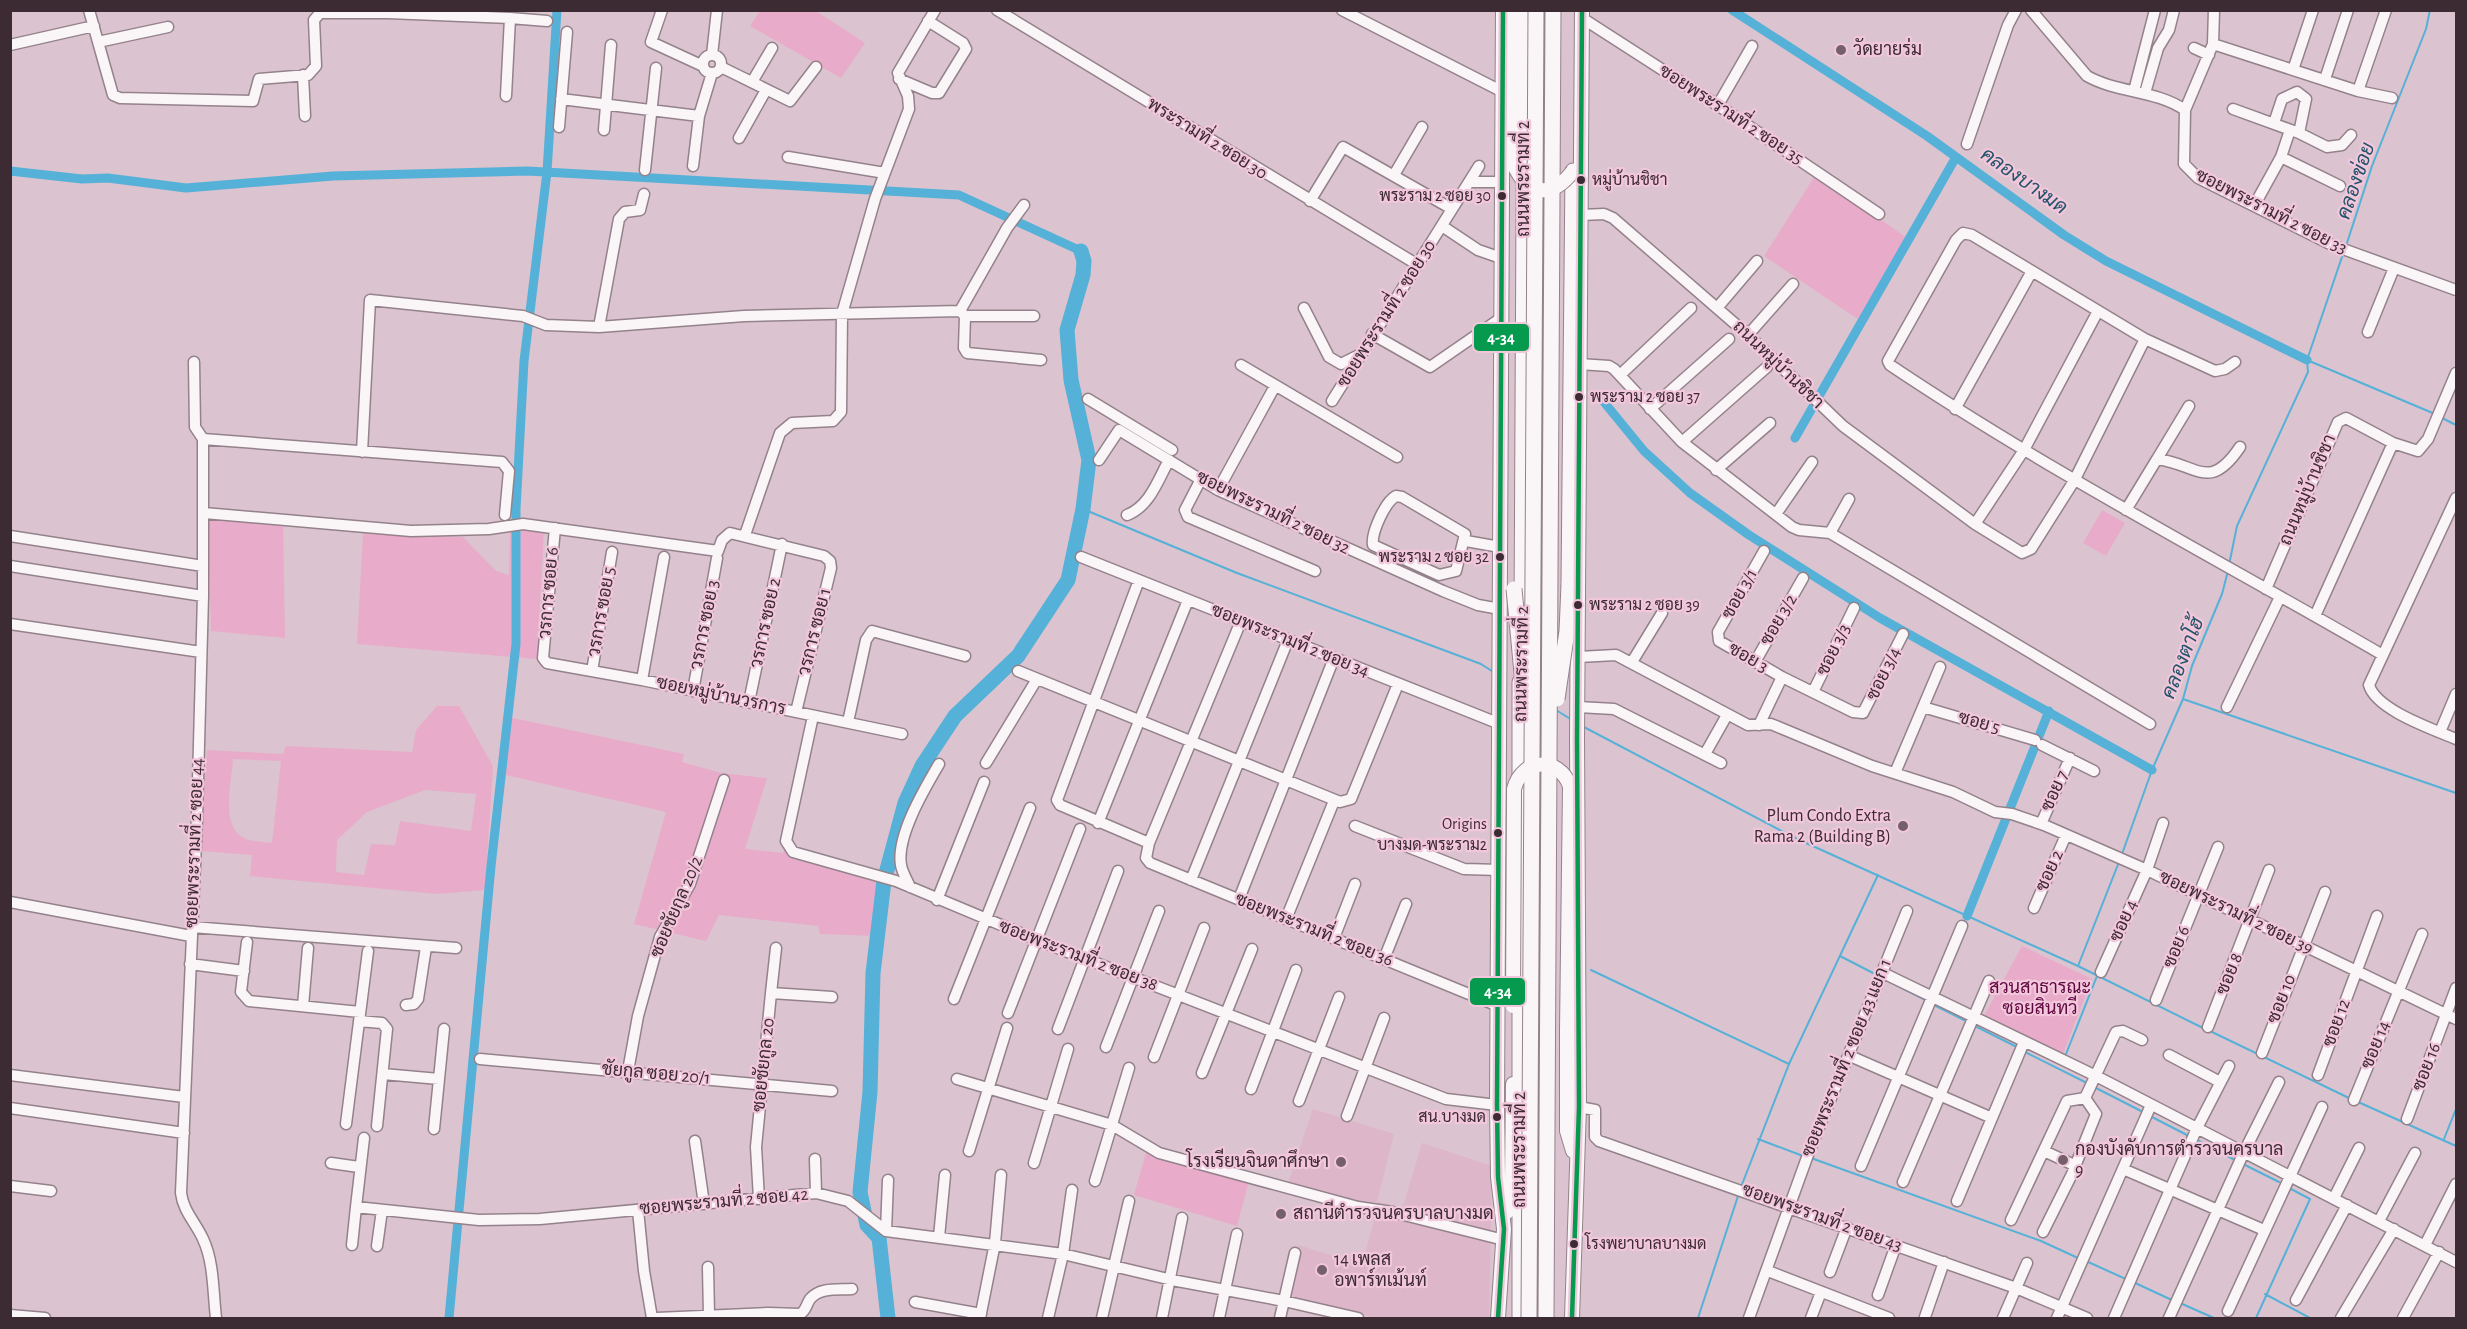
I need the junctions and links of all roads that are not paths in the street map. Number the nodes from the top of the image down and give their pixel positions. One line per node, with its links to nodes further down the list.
1 (89, 10): 26 (street)
2 (662, 10): 37 (street)
3 (717, 10): 36 (street)
4 (935, 10): 25 (street)
5 (997, 10): 82 (street, พระรามที่ 2 ซอย 30)
6 (1342, 10): 49 (street)
7 (1503, 10): 49 (main road, ถนนพระรามที่ 2)
8 (1516, 10): 73 (main road)
9 (1526, 10): 449 (highway, ถนนพระรามที่ 2, bridge)
10 (1536, 10): 217 (highway, bridge)
11 (1553, 10): 218 (highway, bridge)
12 (1558, 10): 451 (highway, ถนนพระรามที่ 2)
13 (2016, 10): 68 (street)
14 (2031, 10): 47 (street)
15 (2155, 10): 47 (street)
16 (2174, 10): 50 (street)
17 (2214, 10): 35 (street)
18 (2313, 10): 41 (street)
19 (2348, 10): 44 (street)
20 (2386, 10): 48 (street)
21 (388, 12): 23 (street); 42 (street)
22 (1579, 13): 55 (street, ซอยพระรามที่ 2 ซอย 35); 75 (main road); 87 (main road)
23 (510, 18): 24 (street); 51 (street)
24 (547, 21)
25 (928, 21): 43 (street); 43 (street)
26 (94, 26): 29 (street); 30 (street)
27 (168, 27): 29 (street)
28 (567, 32): 53 (street)
29 (98, 42): 42 (street)
30 (10, 45)
31 (611, 45): 54 (street)
32 (1752, 46): 55 (street)
33 (772, 48): 45 (street)
34 (2194, 48): 35 (street)
35 (2211, 50): 41 (street); 58 (street)
36 (712, 55): 37 (street); 40 (street)
37 (703, 66): 40 (street)
38 (816, 67): 46 (street)
39 (657, 68): 57 (street)
40 (717, 70): 45 (street); 60 (street)
41 (2293, 70): 44 (street)
42 (303, 75): 59 (street)
43 (899, 79): 76 (street)
44 (2325, 79): 48 (street)
45 (752, 82): 46 (street)
46 (766, 90): 67 (street)
47 (2134, 91): 50 (street)
48 (2358, 91): 52 (street)
49 (1503, 92): 79 (main road, ถนนพระรามที่ 2)
50 (2145, 93): 58 (street)
51 (506, 96)
52 (2392, 98)
53 (561, 99): 54 (street); 62 (street)
54 (605, 104): 57 (street); 64 (street)
55 (1718, 105): 86 (street, ซอยพระรามที่ 2 ซอย 35)
56 (2233, 109): 61 (street)
57 (652, 110): 60 (street); 74 (street)
58 (2185, 110): 84 (street, ซอยพระรามที่ 2 ซอย 33)
59 (305, 116)
60 (699, 116): 71 (street)
61 (2274, 123): 65 (street); 65 (street)
62 (559, 127)
63 (1422, 127): 77 (street)
64 (604, 130)
65 (2294, 131): 66 (street); 70 (street)
66 (2351, 135)
67 (739, 138)
68 (1967, 144)
69 (788, 157): 76 (street)
70 (2281, 157): 80 (street); 84 (street)
71 (693, 166)
72 (1479, 166): 78 (street, ซอยพระรามที่ 2 ซอย 30)
73 (1516, 169): 75 (main road, bridge); 217 (highway, bridge)
74 (645, 170)
75 (1573, 171): 218 (highway, bridge)
76 (885, 173): 101 (street)
77 (1394, 175): 82 (street); 85 (street)
78 (1469, 182): 79 (street); 85 (street, ซอยพระรามที่ 2 ซอย 30)
79 (1502, 182): 89 (main road, ถนนพระรามที่ 2)
80 (2340, 186)
81 (644, 194): 104 (street)
82 (1310, 201): 91 (street, พระรามที่ 2 ซอย 30)
83 (1024, 205): 100 (street)
84 (2254, 206): 92 (street, ซอยพระรามที่ 2 ซอย 33)
85 (1452, 209): 88 (street, ซอยพระรามที่ 2 ซอย 30)
86 (1879, 214)
87 (1581, 215): 98 (street, ถนนหมู่บ้านชิชา); 114 (main road)
88 (1442, 226): 89 (street, ซอยพระรามที่ 2 ซอย 30); 91 (street, ซอยพระรามที่ 2 ซอย 30)
89 (1501, 258): 103 (main road, ถนนพระรามที่ 2)
90 (1757, 261): 98 (street)
91 (1418, 265): 106 (street, ซอยพระรามที่ 2 ซอย 30)
92 (2394, 268): 95 (street, ซอยพระรามที่ 2 ซอย 33); 105 (street)
93 (2032, 271): 99 (street); 124 (street); 124 (street)
94 (1793, 284): 107 (street)
95 (2457, 290)
96 (1304, 308): 110 (street)
97 (1691, 308): 118 (street)
98 (1717, 308): 107 (street, ถนนหมู่บ้านชิชา)
99 (2098, 311): 109 (street); 131 (street)
100 (963, 313): 101 (street); 102 (street); 111 (street)
101 (842, 314): 104 (street); 152 (street)
102 (1034, 316)
103 (1501, 318): 106 (street); 156 (main road, ถนนพระรามที่ 2)
104 (599, 327): 132 (street)
105 (2368, 332)
106 (1372, 334): 110 (street, ซอยพระรามที่ 2 ซอย 30)
107 (1748, 335): 149 (street, ถนนหมู่บ้านชิชา)
108 (1729, 339): 123 (street)
109 (2145, 339): 113 (street); 140 (street)
110 (1359, 355): 121 (street, ซอยพระรามที่ 2 ซอย 30)
111 (1041, 360)
112 (194, 362): 127 (street, ซอยพระรามที่ 2 ซอย 44)
113 (2235, 362)
114 (1579, 364): 118 (street); 183 (main road)
115 (1241, 365): 119 (street)
116 (1767, 367): 128 (street)
117 (2457, 373): 129 (street, ถนนหมู่บ้านชิชา)
118 (1620, 375): 123 (street)
119 (1275, 386): 134 (street); 141 (street)
120 (1088, 399): 126 (street, ซอยพระรามที่ 2 ซอย 32)
121 (1332, 401)
122 (2189, 406): 135 (street)
123 (1650, 409): 128 (street)
124 (1955, 409): 131 (street)
125 (1770, 423): 138 (street)
126 (1132, 432): 133 (street, ซอยพระรามที่ 2 ซอย 32); 136 (street)
127 (202, 439): 132 (street); 145 (street, ซอยพระรามที่ 2 ซอย 44)
128 (1682, 442): 138 (street)
129 (2393, 443): 167 (street, ถนนหมู่บ้านชิชา); 174 (street)
130 (2240, 447): 135 (street)
131 (2024, 450): 140 (street); 149 (street)
132 (362, 452): 147 (street)
133 (1170, 455): 139 (street, ซอยพระรามที่ 2 ซอย 32); 148 (street)
134 (1397, 457)
135 (2157, 459): 144 (street)
136 (1099, 460)
137 (1812, 462): 146 (street)
138 (1716, 470): 146 (street)
139 (1201, 479): 141 (street, ซอยพระรามที่ 2 ซอย 32); 164 (street)
140 (2074, 481): 144 (street); 149 (street, ถนนหมู่บ้านชิชา)
141 (1218, 490): 172 (street, ซอยพระรามที่ 2 ซอย 32)
142 (1849, 498): 151 (street)
143 (2457, 498): 181 (street)
144 (2126, 510): 167 (street)
145 (204, 513): 150 (street); 163 (street, ซอยพระรามที่ 2 ซอย 44)
146 (1776, 514): 151 (street)
147 (505, 515)
148 (1127, 515)
149 (1976, 524)
150 (555, 528): 159 (street); 184 (street, วรการ ซอย 6)
151 (1830, 533): 210 (street)
152 (745, 535): 155 (street); 159 (street, วรการ ซอย 3)
153 (10, 536): 163 (street)
154 (1466, 541): 154 (street); 156 (street)
155 (782, 544): 198 (street, วรการ ซอย 2); 203 (street, วรการ ซอย 1)
156 (1500, 547): 172 (main road, ถนนพระรามที่ 2)
157 (1764, 551): 178 (street, ซอย 3/1)
158 (612, 552): 190 (street, วรการ ซอย 5)
159 (718, 555): 195 (street, วรการ ซอย 3)
160 (664, 557): 193 (street)
161 (1081, 557): 166 (street, ซอยพระรามที่ 2 ซอย 34)
162 (10, 566): 168 (street)
163 (203, 566): 168 (street, ซอยพระรามที่ 2 ซอย 44)
164 (1315, 571)
165 (1803, 578): 187 (street, ซอย 3/2)
166 (1139, 580): 170 (street, ซอยพระรามที่ 2 ซอย 34); 199 (street)
167 (2266, 589): 169 (street)
168 (203, 596): 180 (street, ซอยพระรามที่ 2 ซอย 44)
169 (2280, 597): 174 (street); 201 (street)
170 (1188, 600): 175 (street, ซอยพระรามที่ 2 ซอย 34); 207 (street)
171 (1854, 608): 196 (street, ซอย 3/3)
172 (1500, 609): 209 (main road, ถนนพระรามที่ 2)
173 (1662, 613): 186 (street)
174 (2315, 616): 181 (street)
175 (1241, 621): 179 (street, ซอยพระรามที่ 2 ซอย 34); 215 (street)
176 (10, 624): 180 (street)
177 (1904, 634): 204 (street, ซอย 3/4)
178 (1717, 637): 187 (street, ซอย 3)
179 (1288, 640): 185 (street, ซอยพระรามที่ 2 ซอย 34); 221 (street)
180 (201, 652): 262 (street, ซอยพระรามที่ 2 ซอย 44)
181 (2381, 654): 212 (street)
182 (965, 656): 208 (street)
183 (1578, 657): 186 (street, ซอยพระรามที่ 2 ซอย 39); 202 (main road)
184 (543, 658): 190 (street, ซอยหมู่บ้านวรการ)
185 (1334, 658): 194 (street, ซอยพระรามที่ 2 ซอย 34); 228 (street)
186 (1632, 662): 205 (street, ซอยพระรามที่ 2 ซอย 39)
187 (1755, 662): 191 (street, ซอย 3)
188 (1940, 667): 200 (street)
189 (1018, 670): 192 (street)
190 (592, 671): 193 (street, ซอยหมู่บ้านวรการ)
191 (1782, 677): 196 (street, ซอย 3); 211 (street, ซอย 3)
192 (1037, 679): 199 (street); 222 (street)
193 (642, 680): 195 (street, ซอยหมู่บ้านวรการ)
194 (1398, 684): 209 (street, ซอยพระรามที่ 2 ซอย 34); 230 (street)
195 (693, 691): 198 (street, ซอยหมู่บ้านวรการ)
196 (1813, 692): 204 (street, ซอย 3)
197 (2457, 694): 212 (street)
198 (749, 702): 203 (street, ซอยหมู่บ้านวรการ)
199 (1093, 702): 207 (street); 232 (street)
200 (1923, 707): 216 (street, ซอย 5); 226 (street)
201 (2227, 707)
202 (1578, 710): 219 (street); 342 (main road)
203 (796, 712): 206 (street, ซอยหมู่บ้านวรการ)
204 (1863, 713)
205 (1727, 715): 211 (street, ซอยพระรามที่ 2 ซอย 39); 219 (street)
206 (813, 716): 208 (street, ซอยหมู่บ้านวรการ); 246 (street, ซอยพระรามที่ 2 ซอย 38)
207 (1140, 720): 215 (street); 232 (street)
208 (848, 722): 213 (street, ซอยหมู่บ้านวรการ)
209 (1500, 724): 240 (main road, ถนนพระรามที่ 2)
210 (2150, 724)
211 (1759, 725): 226 (street, ซอยพระรามที่ 2 ซอย 39)
212 (2440, 732): 214 (street)
213 (902, 734)
214 (2457, 738)
215 (1190, 741): 221 (street); 238 (street)
216 (2039, 742): 220 (street, ซอย 7)
217 (1532, 753): 450 (highway, bridge)
218 (1549, 753): 451 (highway, bridge)
219 (1705, 754): 223 (street)
220 (2070, 758): 225 (street, ซอย 7); 234 (street, ซอย 7)
221 (1239, 760): 228 (street); 244 (street)
222 (986, 763)
223 (1721, 763)
224 (939, 764): 246 (street)
225 (2094, 771)
226 (1895, 773): 234 (street, ซอยพระรามที่ 2 ซอย 39)
227 (724, 780): 320 (street, ซอยชัยกูล 20/2)
228 (1285, 780): 230 (street); 249 (street)
229 (984, 782): 250 (street)
230 (1334, 801): 257 (street)
231 (1030, 807): 258 (street)
232 (1098, 823): 238 (street)
233 (2163, 823): 241 (street, ซอย 4)
234 (2041, 824): 237 (street, ซอยพระรามที่ 2 ซอย 39)
235 (1355, 826): 240 (street)
236 (1080, 829): 265 (street)
237 (2066, 835): 241 (street, ซอยพระรามที่ 2 ซอย 39); 253 (street, ซอย 2)
238 (1149, 843): 244 (street, ซอยพระรามที่ 2 ซอย 36)
239 (2218, 847): 248 (street, ซอย 6)
240 (1500, 870): 295 (main road, ถนนพระรามที่ 2)
241 (2147, 870): 248 (street, ซอยพระรามที่ 2 ซอย 39); 281 (street, ซอย 4)
242 (2269, 870): 259 (street, ซอย 8)
243 (1118, 872): 274 (street)
244 (1191, 880): 249 (street, ซอยพระรามที่ 2 ซอย 36)
245 (1355, 884): 264 (street)
246 (910, 887): 250 (street, ซอยพระรามที่ 2 ซอย 38)
247 (2325, 891): 267 (street, ซอย 10)
248 (2198, 894): 259 (street, ซอยพระรามที่ 2 ซอย 39); 292 (street, ซอย 6)
249 (1239, 899): 257 (street, ซอยพระรามที่ 2 ซอย 36)
250 (937, 900): 258 (street, ซอยพระรามที่ 2 ซอย 38)
251 (10, 902): 262 (street)
252 (1406, 904): 275 (street)
253 (2034, 908)
254 (1160, 911): 282 (street)
255 (1907, 911): 280 (street, ซอยพระรามที่ 2 ซอย 43 แยก 1)
256 (2377, 916): 278 (street, ซอย 12)
257 (1286, 919): 264 (street, ซอยพระรามที่ 2 ซอย 36)
258 (986, 920): 265 (street, ซอยพระรามที่ 2 ซอย 38); 291 (street)
259 (2252, 921): 267 (street, ซอยพระรามที่ 2 ซอย 39); 302 (street, ซอย 8)
260 (1962, 926): 290 (street)
261 (1204, 928): 287 (street)
262 (192, 931): 268 (street); 276 (street, ซอยพระรามที่ 2 ซอย 44)
263 (2422, 934): 285 (street, ซอย 14)
264 (1334, 938): 275 (street, ซอยพระรามที่ 2 ซอย 36)
265 (1037, 940): 274 (street, ซอยพระรามที่ 2 ซอย 38); 296 (street)
266 (247, 942): 279 (street)
267 (2303, 945): 278 (street, ซอยพระรามที่ 2 ซอย 39); 312 (street, ซอย 10)
268 (426, 947): 270 (street); 293 (street)
269 (308, 948): 294 (street)
270 (456, 948)
271 (776, 948): 286 (street)
272 (1252, 949): 297 (street)
273 (368, 951): 298 (street)
274 (1085, 959): 282 (street, ซอยพระรามที่ 2 ซอย 38); 305 (street)
275 (1384, 959): 295 (street, ซอยพระรามที่ 2 ซอย 36)
276 (190, 964): 279 (street); 336 (street, ซอยพระรามที่ 2 ซอย 44)
277 (1296, 970): 306 (street)
278 (2356, 970): 285 (street, ซอยพระรามที่ 2 ซอย 39); 324 (street, ซอย 12)
279 (244, 971): 294 (street)
280 (1881, 972): 290 (street); 314 (street, ซอยพระรามที่ 2 ซอย 43 แยก 1)
281 (2102, 972)
282 (1135, 978): 287 (street, ซอยพระรามที่ 2 ซอย 38); 309 (street)
283 (1989, 981): 301 (street)
284 (2457, 988): 299 (street, ซอย 16)
285 (2398, 991): 299 (street, ซอยพระรามที่ 2 ซอย 39); 338 (street, ซอย 14)
286 (771, 993): 288 (street, ซอยชัยกูล 20); 330 (street, ซอยชัยกูล 20)
287 (1180, 996): 297 (street, ซอยพระรามที่ 2 ซอย 38); 315 (street)
288 (832, 997)
289 (1339, 997): 311 (street)
290 (1932, 998): 301 (street); 326 (street)
291 (954, 999)
292 (2156, 1000)
293 (406, 1005)
294 (303, 1006): 298 (street)
295 (1498, 1006): 340 (main road, ถนนพระรามที่ 2)
296 (1008, 1013)
297 (1227, 1014): 306 (street, ซอยพระรามที่ 2 ซอย 38); 321 (street)
298 (360, 1016): 322 (street); 349 (street)
299 (2452, 1017): 348 (street, ซอย 16)
300 (1384, 1018): 319 (street)
301 (1973, 1018): 308 (street); 335 (street)
302 (2208, 1027)
303 (1007, 1028): 332 (street)
304 (444, 1029): 327 (street)
305 (1058, 1029)
306 (1271, 1031): 311 (street, ซอยพระรามที่ 2 ซอย 38); 333 (street)
307 (2142, 1040): 325 (street)
308 (2024, 1042): 325 (street); 347 (street)
309 (1106, 1047)
310 (1068, 1049): 345 (street)
311 (1320, 1049): 319 (street, ซอยพระรามที่ 2 ซอย 38); 339 (street)
312 (2262, 1053)
313 (2169, 1055): 331 (street)
314 (1850, 1056): 326 (street); 389 (street, ซอยพระรามที่ 2 ซอย 43 แยก 1)
315 (1154, 1057)
316 (480, 1059): 320 (street, ชัยกูล ซอย 20/1)
317 (2229, 1066): 331 (street)
318 (1130, 1068): 350 (street)
319 (1365, 1068): 340 (street, ซอยพระรามที่ 2 ซอย 38); 346 (street)
320 (628, 1071): 330 (street, ชัยกูล ซอย 20/1)
321 (1202, 1073)
322 (383, 1074): 327 (street); 351 (street)
323 (10, 1075): 336 (street)
324 (2318, 1075)
325 (2096, 1076): 337 (street); 341 (street)
326 (1898, 1077): 335 (street); 367 (street)
327 (439, 1079): 353 (street)
328 (957, 1079): 332 (street)
329 (2279, 1082): 360 (street)
330 (761, 1083): 334 (street, ชัยกูล ซอย 20/1); 383 (street, ซอยชัยกูล 20)
331 (2220, 1083): 352 (street)
332 (989, 1087): 345 (street); 358 (street)
333 (1251, 1089)
334 (832, 1091)
335 (1940, 1095): 347 (street); 375 (street)
336 (184, 1097): 354 (street, ซอยพระรามที่ 2 ซอย 44)
337 (2085, 1098): 359 (street); 366 (street)
338 (2354, 1100)
339 (1299, 1101)
340 (1497, 1105): 402 (main road, ถนนพระรามที่ 2)
341 (2151, 1106): 352 (street); 369 (street)
342 (1579, 1107): 365 (main road); 389 (street, ซอยพระรามที่ 2 ซอย 43)
343 (2322, 1107): 372 (street)
344 (10, 1108): 354 (street)
345 (1051, 1108): 350 (street); 364 (street)
346 (1347, 1116)
347 (1992, 1118): 385 (street)
348 (2407, 1119)
349 (346, 1124)
350 (1112, 1125): 374 (street); 402 (street)
351 (377, 1126)
352 (2197, 1128): 360 (street); 378 (street)
353 (434, 1129)
354 (184, 1133): 439 (street, ซอยพระรามที่ 2 ซอย 44)
355 (363, 1138): 368 (street)
356 (695, 1141): 386 (street)
357 (2359, 1148): 382 (street)
358 (969, 1151)
359 (2044, 1151): 366 (street); 394 (street)
360 (2244, 1152): 372 (street); 392 (street)
361 (2415, 1153): 395 (street)
362 (815, 1159): 381 (street)
363 (331, 1163): 368 (street)
364 (1034, 1163)
365 (1576, 1165): 402 (main road, bridge); 452 (main road)
366 (2074, 1165): 400 (street)
367 (1860, 1166)
368 (359, 1167): 388 (street)
369 (2122, 1169): 378 (street); 428 (street)
370 (945, 1175): 403 (street)
371 (1001, 1175): 404 (street)
372 (2289, 1175): 382 (street); 398 (street)
373 (888, 1180): 397 (street)
374 (1095, 1181)
375 (1903, 1182)
376 (2457, 1184): 407 (street)
377 (10, 1186): 380 (street)
378 (2171, 1189): 392 (street); 459 (street)
379 (1072, 1190): 411 (street)
380 (51, 1191)
381 (816, 1193): 383 (street, ซอยพระรามที่ 2 ซอย 42); 397 (street, ซอยพระรามที่ 2 ซอย 42)
382 (2334, 1198): 387 (street)
383 (759, 1199): 386 (street, ซอยพระรามที่ 2 ซอย 42)
384 (1129, 1201): 416 (street)
385 (1957, 1202)
386 (704, 1204): 391 (street, ซอยพระรามที่ 2 ซอย 42)
387 (2347, 1205): 395 (street); 425 (street)
388 (356, 1207): 390 (street, ซอยพระรามที่ 2 ซอย 42); 405 (street)
389 (1791, 1207): 396 (street, ซอยพระรามที่ 2 ซอย 43); 417 (street, ซอยพระรามที่ 2 ซอย 43 แยก 1)
390 (382, 1210): 391 (street, ซอยพระรามที่ 2 ซอย 42); 408 (street)
391 (638, 1210): 440 (street)
392 (2217, 1210): 398 (street); 430 (street)
393 (1182, 1218): 419 (street)
394 (2011, 1220)
395 (2379, 1221): 399 (street)
396 (1847, 1227): 406 (street, ซอยพระรามที่ 2 ซอย 43); 418 (street)
397 (881, 1228): 403 (street)
398 (2265, 1230): 429 (street)
399 (2394, 1230): 407 (street); 460 (street)
400 (2043, 1232)
401 (1237, 1234): 422 (street)
402 (1504, 1234): 448 (main road, ถนนพระรามที่ 2)
403 (939, 1237): 404 (street)
404 (995, 1243): 411 (street); 434 (street)
405 (352, 1245)
406 (1896, 1245): 412 (street, ซอยพระรามที่ 2 ซอย 43); 424 (street)
407 (2425, 1245): 409 (street)
408 (377, 1246)
409 (2439, 1252): 413 (street); 461 (street)
410 (1295, 1253): 426 (street)
411 (1062, 1254): 416 (street); 442 (street)
412 (1944, 1262): 420 (street, ซอยพระรามที่ 2 ซอย 43); 437 (street)
413 (2457, 1262)
414 (2027, 1263): 420 (street)
415 (708, 1267): 432 (street)
416 (1114, 1267): 419 (street); 443 (street)
417 (1768, 1271): 423 (street); 453 (street, ซอยพระรามที่ 2 ซอย 43 แยก 1)
418 (1830, 1272)
419 (1172, 1280): 422 (street); 444 (street)
420 (2016, 1288): 428 (street, ซอยพระรามที่ 2 ซอย 43); 456 (street)
421 (852, 1289): 433 (street)
422 (1225, 1292): 426 (street); 445 (street)
423 (1821, 1292): 436 (street); 454 (street)
424 (1878, 1295)
425 (2296, 1300)
426 (1284, 1301): 435 (street); 446 (street)
427 (915, 1302): 434 (street)
428 (2062, 1307): 457 (street); 458 (street, ซอยพระรามที่ 2 ซอย 43)
429 (2228, 1311)
430 (2171, 1313)
431 (10, 1315): 438 (street)
432 (713, 1316): 433 (street); 441 (street)
433 (768, 1316)
434 (980, 1316)
435 (1337, 1316): 447 (street)
436 (1874, 1316): 455 (street)
437 (1924, 1317)
438 (45, 1318)
439 (216, 1318)
440 (652, 1318)
441 (657, 1318)
442 (1048, 1318)
443 (1102, 1318)
444 (1162, 1318)
445 (1219, 1318)
446 (1280, 1318)
447 (1358, 1318)
448 (1498, 1318)
449 (1520, 1318)
450 (1529, 1318)
451 (1548, 1318)
452 (1572, 1318)
453 (1749, 1318)
454 (1811, 1318)
455 (1889, 1318)
456 (2003, 1318)
457 (2057, 1318)
458 (2088, 1318)
459 (2114, 1318)
460 (2341, 1318)
461 (2403, 1318)

